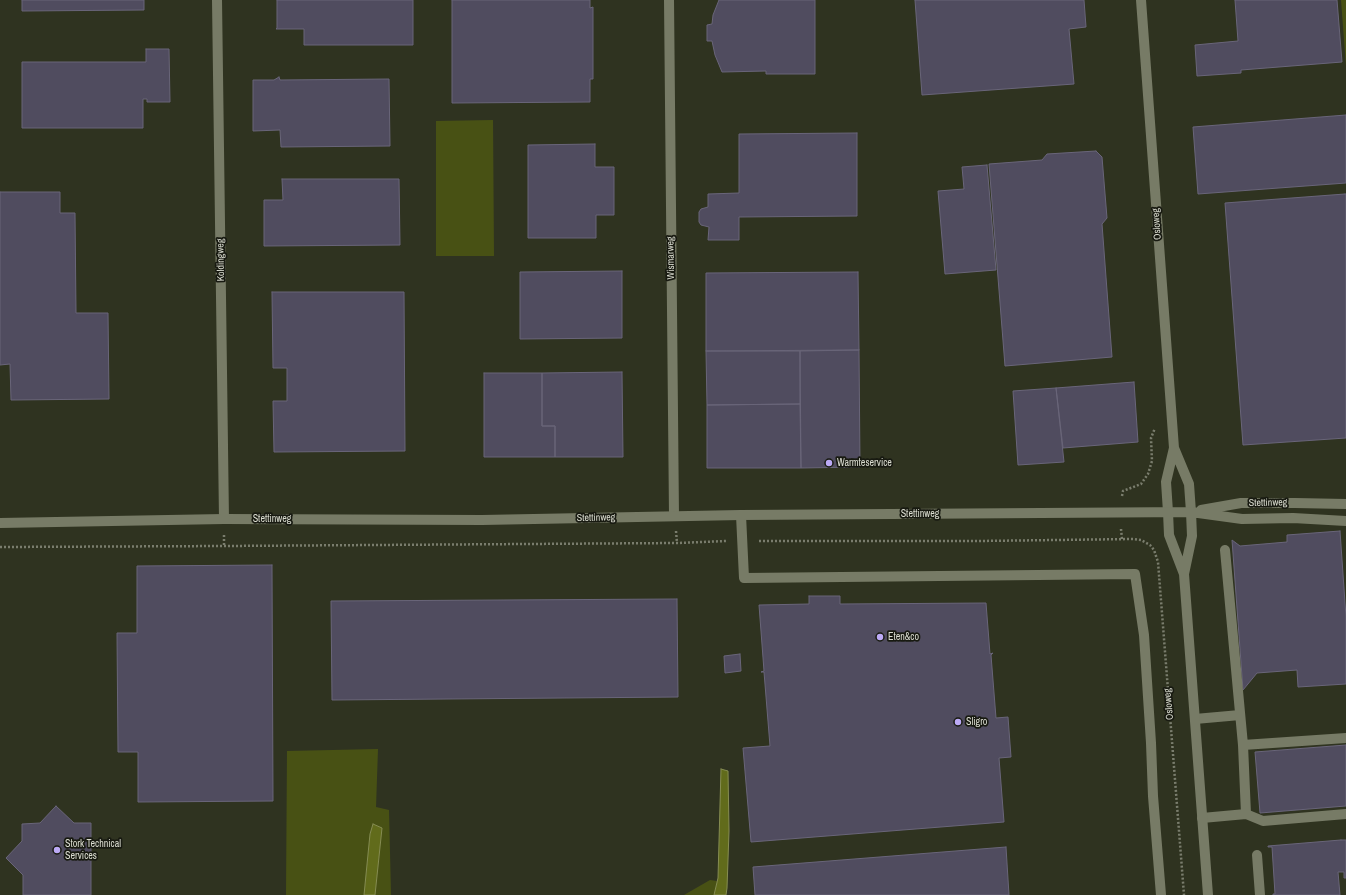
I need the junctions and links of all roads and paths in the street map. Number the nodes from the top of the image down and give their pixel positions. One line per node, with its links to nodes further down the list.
1 (217, 0): 12 (street, Koldingweg)
2 (669, 0): 11 (street, Wismarweg)
3 (1141, 0): 4 (street, Osloweg)
4 (1171, 404): 5 (street, Osloweg); 7 (path)
5 (1174, 448): 8 (street, Osloweg); 9 (street, Osloweg)
6 (1346, 504): 9 (street, Stettinweg)
7 (1121, 512): 8 (street, Stettinweg); 10 (street, Stettinweg); 15 (path)
8 (1168, 512): 9 (street, Stettinweg); 19 (street, Osloweg)
9 (1191, 512): 13 (street, Stettinweg); 19 (street, Osloweg)
10 (741, 515): 11 (street, Stettinweg); 16 (street)
11 (674, 516): 12 (street, Stettinweg)
12 (224, 519): 14 (street, Stettinweg)
13 (1346, 521)
14 (0, 523)
15 (1122, 539): 16 (path); 29 (path, Osloweg)
16 (742, 540): 17 (path); 28 (street)
17 (0, 546)
18 (1225, 550): 20 (street)
19 (1184, 574): 21 (street, Osloweg)
20 (1240, 715): 21 (street); 23 (street)
21 (1194, 719): 26 (street, Osloweg)
22 (1346, 738): 23 (street)
23 (1243, 745): 24 (street)
24 (1246, 814): 25 (street); 26 (street)
25 (1346, 814)
26 (1202, 818): 30 (street, Osloweg)
27 (1258, 855): 31 (street)
28 (1161, 895)
29 (1184, 895)
30 (1208, 895)
31 (1260, 895)

